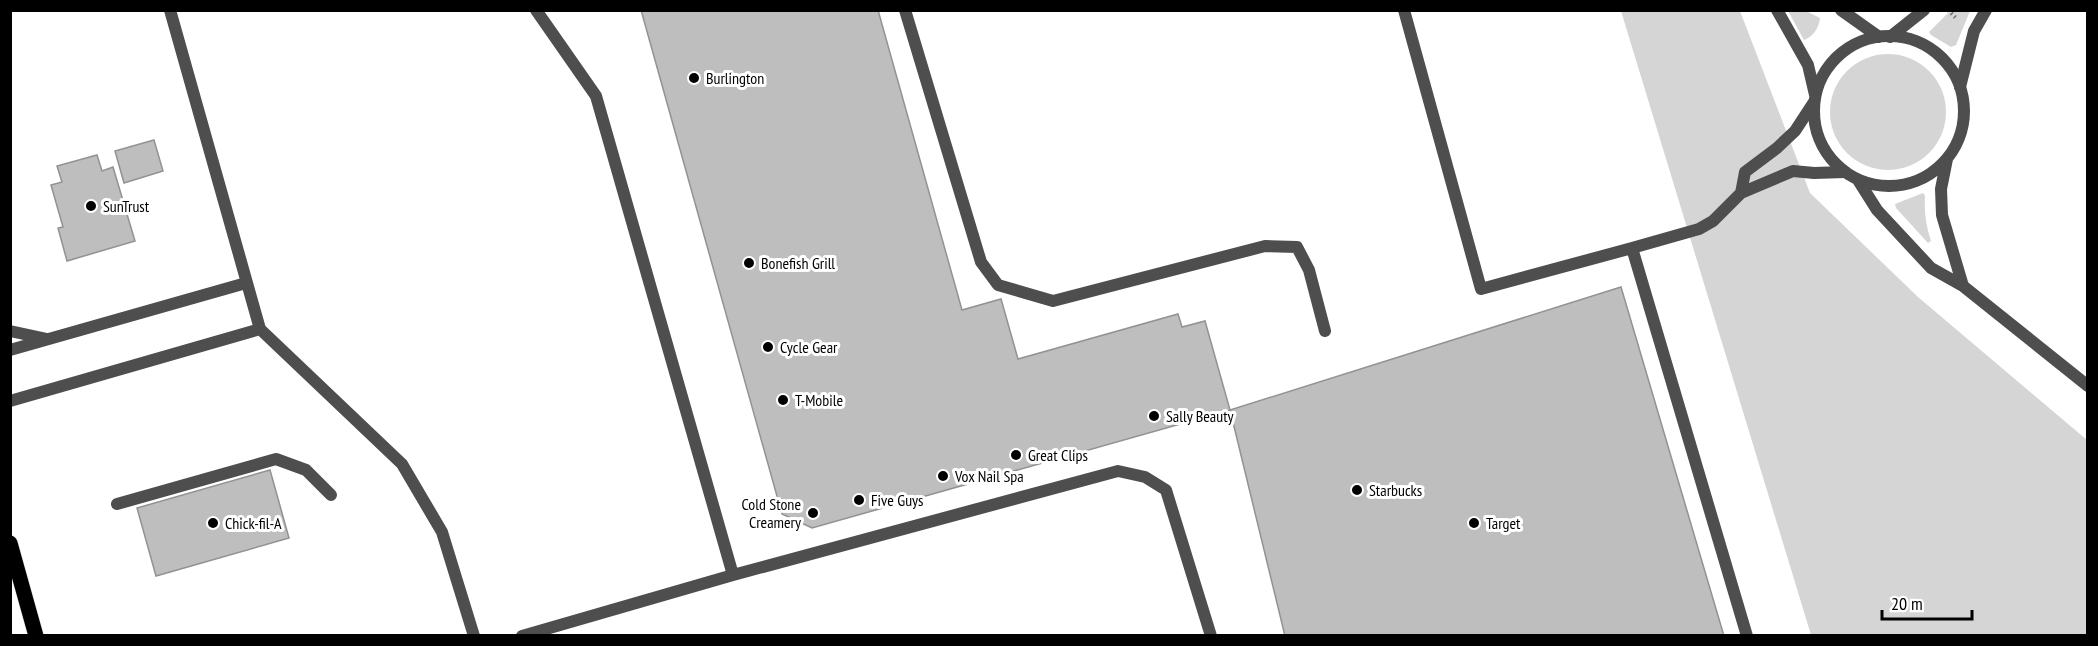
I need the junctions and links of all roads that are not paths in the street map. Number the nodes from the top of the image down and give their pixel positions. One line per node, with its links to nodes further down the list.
1 (170, 10): 17 (street)
2 (536, 10): 29 (street)
3 (905, 10): 21 (street)
4 (1404, 10): 16 (street)
5 (1777, 10): 11 (street)
6 (1841, 10): 9 (street)
7 (1924, 10): 9 (street)
8 (1986, 10): 10 (street)
9 (1885, 37): 10 (street); 11 (street)
10 (1960, 87): 12 (street)
11 (1815, 99): 13 (street); 15 (street)
12 (1947, 159): 14 (street); 18 (street)
13 (1845, 172): 14 (street); 15 (street)
14 (1858, 180): 18 (street)
15 (1741, 193): 16 (street)
16 (1632, 248): 34 (street)
17 (246, 283): 19 (street); 22 (street)
18 (1963, 286): 24 (street)
19 (260, 329): 25 (street); 31 (street)
20 (10, 331): 22 (street)
21 (1326, 331)
22 (48, 339): 23 (street)
23 (10, 350)
24 (2088, 386)
25 (10, 401)
26 (331, 495): 27 (street)
27 (117, 504)
28 (10, 543): 30 (main road)
29 (733, 575): 32 (street); 33 (street)
30 (36, 636)
31 (474, 636)
32 (522, 636)
33 (1211, 636)
34 (1747, 636)

